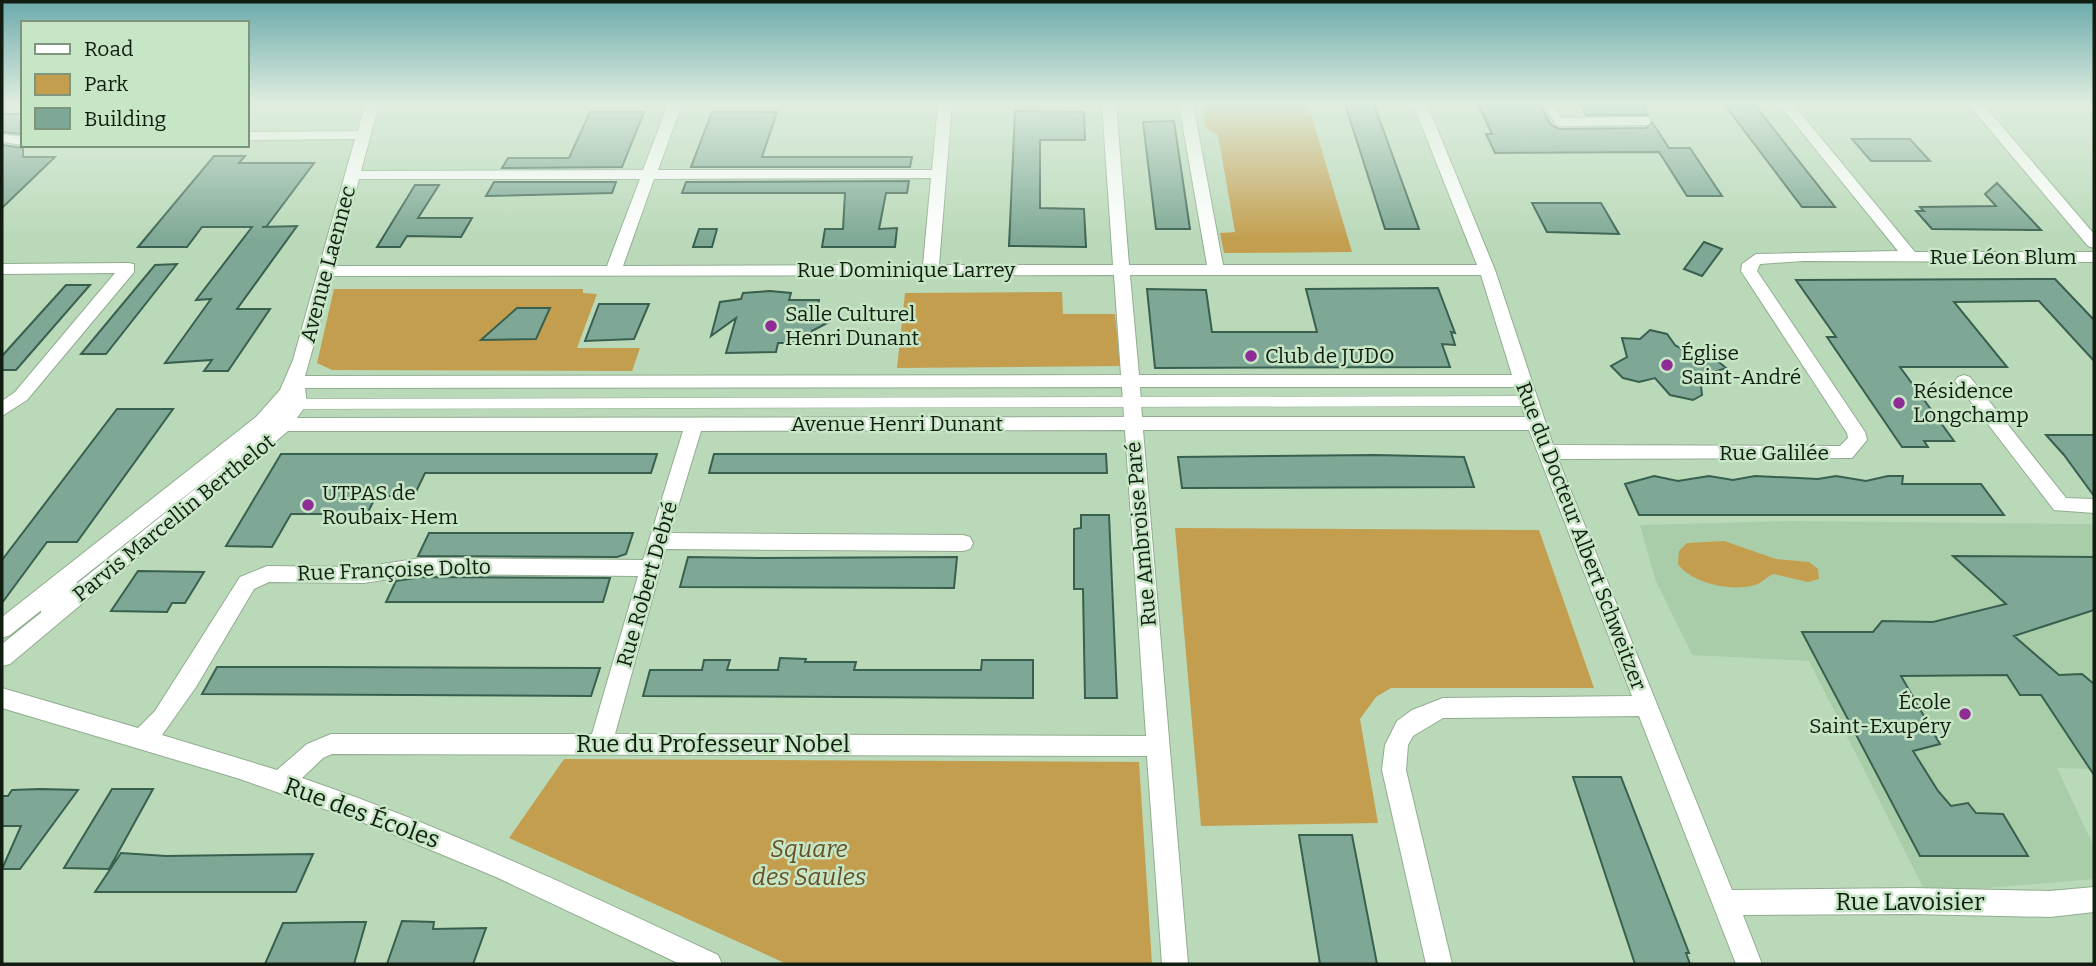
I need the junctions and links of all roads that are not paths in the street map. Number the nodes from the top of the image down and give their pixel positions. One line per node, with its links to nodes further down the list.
1 (359, 149): 10 (street, Avenue Laennec)
2 (659, 149): 11 (street)
3 (941, 149): 9 (street)
4 (1113, 149): 18 (street, Rue Ambroise Paré)
5 (1194, 149): 19 (street)
6 (1438, 149): 20 (street, Rue du Docteur Albert Schweitzer)
7 (1823, 149): 14 (street, Rue Léon Blum)
8 (2014, 149): 12 (street)
9 (939, 174): 11 (street); 22 (street)
10 (353, 175): 11 (street); 21 (street, Avenue Laennec)
11 (649, 176): 17 (street)
12 (2094, 243)
13 (1803, 256): 14 (street, Rue Léon Blum); 33 (street, Rue Galilée)
14 (1911, 257): 15 (street, Rue Léon Blum)
15 (2094, 257)
16 (2, 269): 28 (street)
17 (613, 270): 21 (street, Rue Dominique Larrey); 22 (street, Rue Dominique Larrey)
18 (1121, 270): 19 (street, Rue Dominique Larrey); 22 (street, Rue Dominique Larrey); 23 (street, Rue Ambroise Paré)
19 (1216, 270): 20 (street, Rue Dominique Larrey)
20 (1487, 270): 26 (street, Rue du Docteur Albert Schweitzer)
21 (325, 271): 25 (street, Avenue Laennec)
22 (931, 271)
23 (1129, 380): 25 (street, Avenue Henri Dunant); 26 (street, Avenue Henri Dunant); 29 (street, Rue Ambroise Paré)
24 (1964, 381): 35 (street)
25 (295, 382): 27 (street, Avenue Laennec)
26 (1525, 391): 29 (lane, Avenue Henri Dunant); 30 (street, Rue du Docteur Albert Schweitzer)
27 (288, 404): 29 (lane, Avenue Henri Dunant); 32 (street, Parvis Marcellin Berthelot)
28 (2, 410)
29 (1132, 412): 30 (street, Avenue Henri Dunant); 31 (street, Avenue Henri Dunant); 46 (street, Rue Ambroise Paré)
30 (1536, 423): 33 (street, Rue du Docteur Albert Schweitzer)
31 (694, 424): 32 (street, Avenue Henri Dunant); 36 (street, Rue Robert Debré)
32 (272, 425): 34 (street, Parvis Marcellin Berthelot); 41 (street, Parvis Marcellin Berthelot)
33 (1546, 452): 43 (street, Rue du Docteur Albert Schweitzer)
34 (214, 459): 39 (street, Parvis Marcellin Berthelot); 40 (lane, Parvis Marcellin Berthelot)
35 (2094, 506)
36 (657, 541): 37 (street); 38 (street, Rue Robert Debré)
37 (963, 543)
38 (650, 568): 44 (street, Rue Françoise Dolto); 45 (street, Rue Robert Debré)
39 (2, 629)
40 (2, 647)
41 (2, 657)
42 (2, 698): 44 (street, Rue des Écoles)
43 (1645, 706): 49 (street, Rue du Docteur Albert Schweitzer); 52 (street)
44 (141, 741): 47 (street, Rue des Écoles)
45 (601, 744): 46 (street, Rue du Professeur Nobel); 47 (street, Rue du Professeur Nobel)
46 (1158, 746): 51 (street, Rue Ambroise Paré)
47 (281, 782): 50 (street, Rue des Écoles)
48 (2094, 900): 49 (street, Rue Lavoisier)
49 (1725, 903): 53 (street, Rue du Docteur Albert Schweitzer)
50 (709, 964)
51 (1175, 964)
52 (1439, 964)
53 (1749, 964)

